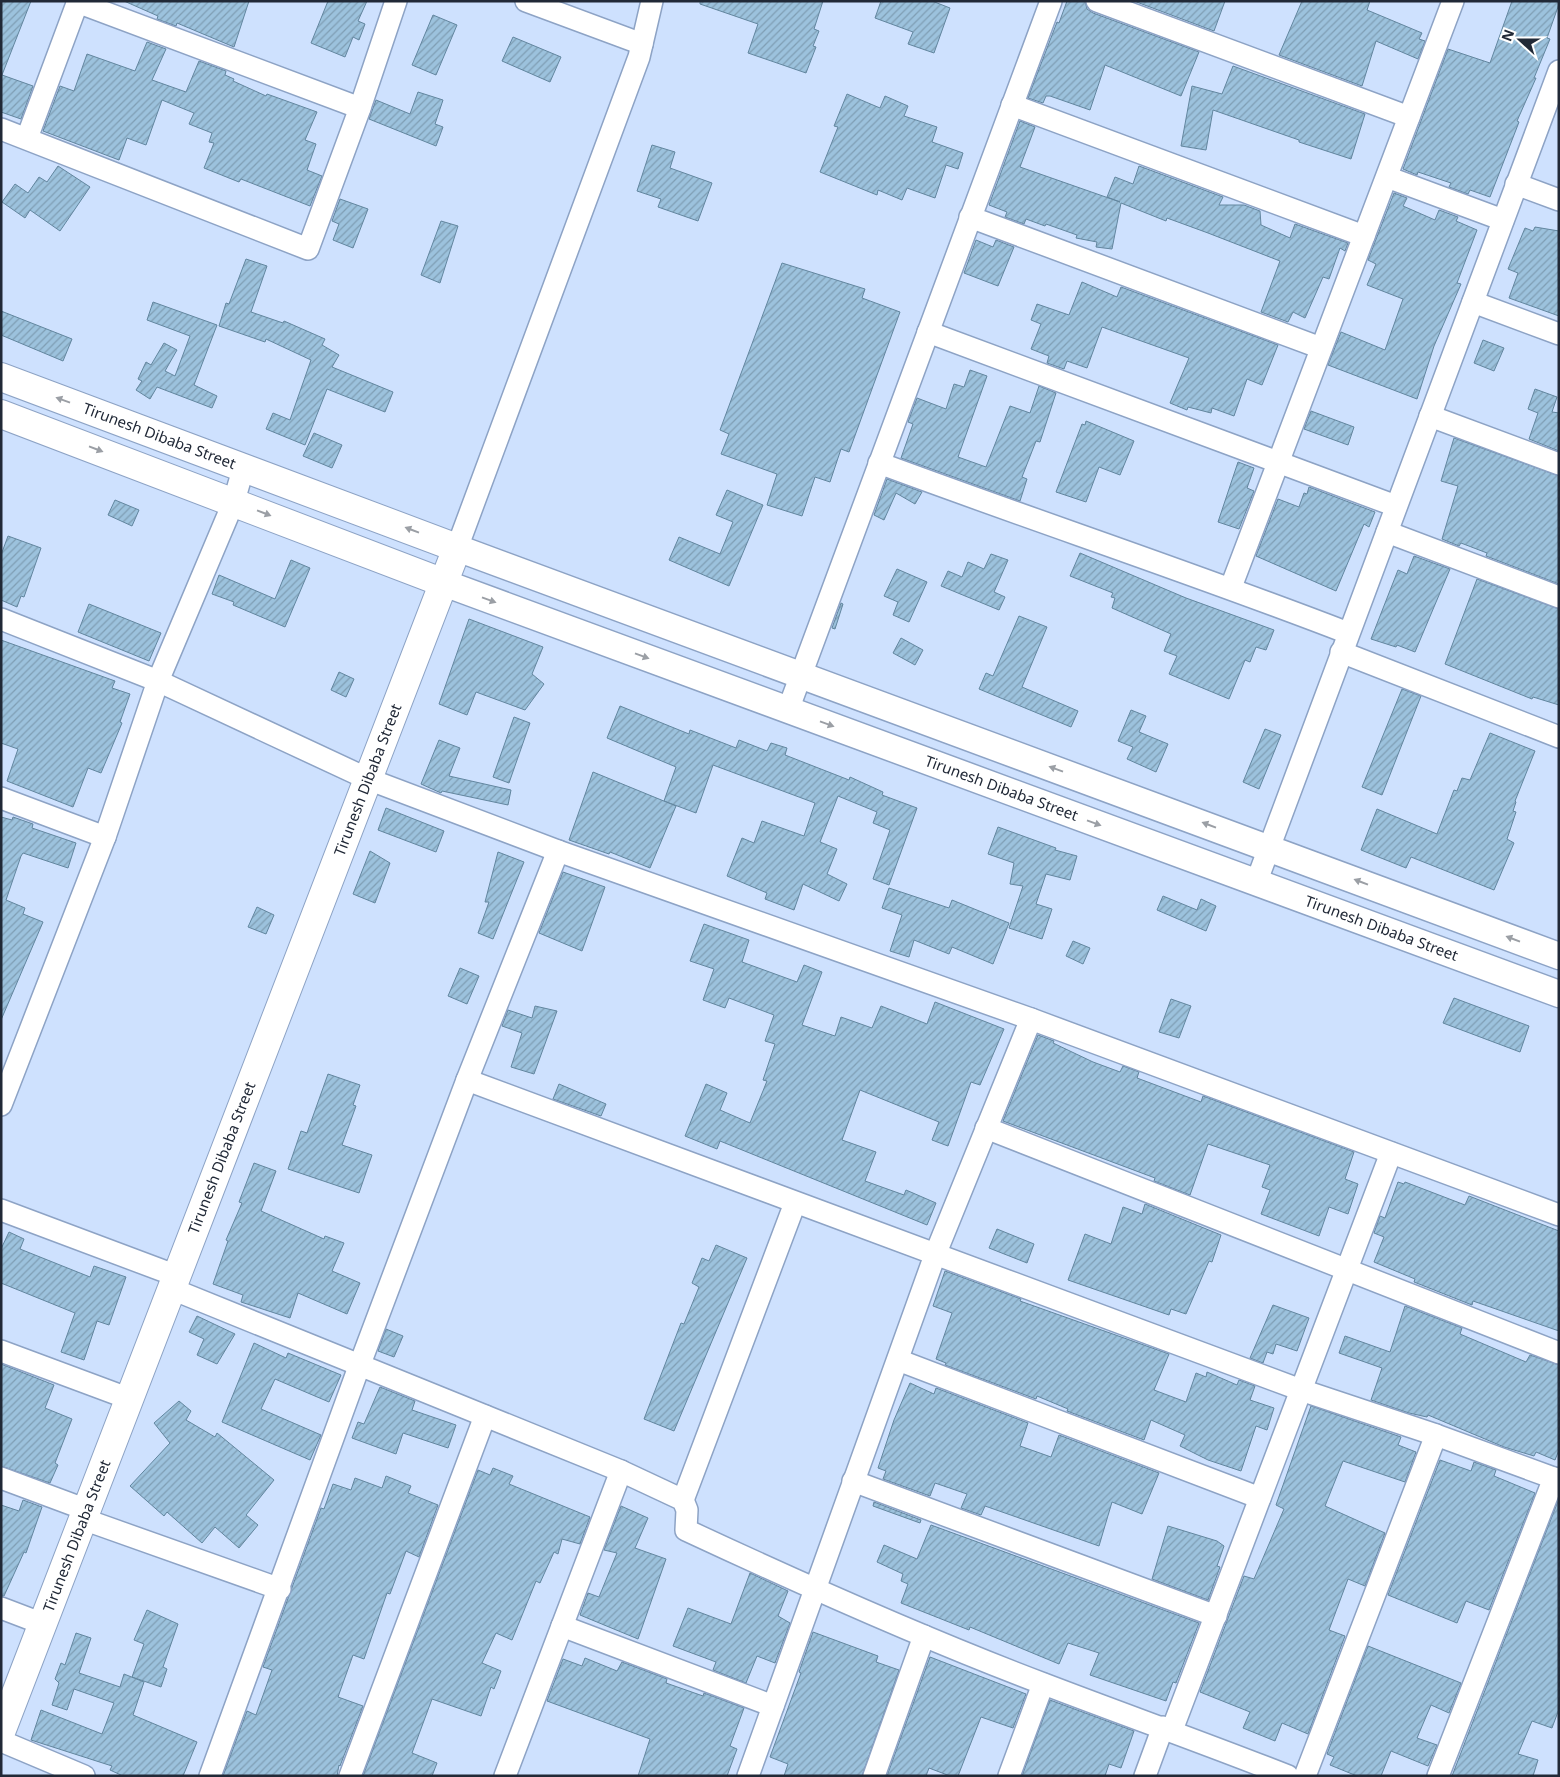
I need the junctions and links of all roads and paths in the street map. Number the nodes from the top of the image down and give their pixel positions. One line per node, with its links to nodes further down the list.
1 (396, 1): 11 (street)
2 (526, 1): 8 (street)
3 (652, 1): 8 (street)
4 (1051, 1): 10 (street)
5 (1098, 1): 12 (street)
6 (77, 2): 11 (street); 14 (street)
7 (1448, 3): 12 (street)
8 (642, 44): 35 (street)
9 (1559, 71): 16 (street)
10 (1012, 106): 18 (street); 20 (street)
11 (360, 108): 14 (street)
12 (1409, 117): 15 (street)
13 (1, 129): 14 (street)
14 (27, 138)
15 (1387, 177): 19 (street); 20 (street)
16 (1516, 184): 17 (street); 19 (street)
17 (1559, 200)
18 (970, 217): 22 (street); 24 (street)
19 (1503, 220): 21 (street)
20 (1364, 236): 24 (street)
21 (1473, 302): 23 (street); 27 (street)
22 (928, 332): 28 (street); 29 (street)
23 (1559, 334)
24 (1321, 348): 29 (street)
25 (1, 377): 31 (main road, Tirunesh Dibaba Street, one-way to 25)
26 (1, 414): 32 (main road, Tirunesh Dibaba Street, one-way to 32)
27 (1430, 416): 30 (street); 33 (street)
28 (879, 462): 37 (street); 41 (street)
29 (1278, 462): 33 (street); 37 (street)
30 (1559, 464)
31 (244, 466): 32 (street); 35 (main road, Tirunesh Dibaba Street, one-way to 31)
32 (234, 501): 36 (main road, Tirunesh Dibaba Street, one-way to 36); 42 (street)
33 (1396, 506): 34 (street)
34 (1387, 532): 38 (street); 40 (street)
35 (457, 548): 36 (main road, Tirunesh Dibaba Street); 41 (street, Tirunesh Dibaba Street)
36 (444, 583): 43 (street, Tirunesh Dibaba Street, one-way to 43); 45 (main road, Tirunesh Dibaba Street)
37 (1231, 587): 40 (street)
38 (1559, 597)
39 (1, 619): 42 (street)
40 (1345, 643): 44 (street); 48 (street)
41 (799, 676): 43 (street); 48 (street, Tirunesh Dibaba Street, one-way to 41)
42 (158, 681): 45 (street); 47 (street)
43 (788, 710): 50 (street, Tirunesh Dibaba Street, one-way to 50)
44 (1559, 737)
45 (368, 780): 49 (street); 63 (main road, Tirunesh Dibaba Street)
46 (1, 798): 47 (street)
47 (105, 837): 55 (street)
48 (1269, 848): 50 (street); 51 (street, Tirunesh Dibaba Street, one-way to 48)
49 (558, 850): 53 (street); 54 (street)
50 (1256, 883): 52 (street, Tirunesh Dibaba Street)
51 (1559, 956)
52 (1559, 994)
53 (1031, 1019): 56 (street); 57 (street)
54 (467, 1080): 58 (street); 67 (street)
55 (1, 1105)
56 (986, 1128): 61 (street); 62 (street)
57 (1391, 1153): 60 (street); 62 (street)
58 (795, 1203): 61 (street); 77 (street)
59 (1, 1210): 63 (street)
60 (1559, 1215)
61 (935, 1255): 66 (street); 68 (street)
62 (1347, 1270): 65 (street); 68 (street)
63 (174, 1282): 67 (street); 69 (main road, Tirunesh Dibaba Street)
64 (1, 1350): 69 (street)
65 (1559, 1353)
66 (898, 1360): 75 (street); 76 (street)
67 (360, 1364): 70 (street); 79 (street)
68 (1301, 1390): 71 (street); 76 (street)
69 (130, 1399): 78 (main road, Tirunesh Dibaba Street)
70 (485, 1416): 72 (street); 94 (street)
71 (1436, 1435): 74 (street); 100 (street)
72 (621, 1471): 77 (street); 84 (street)
73 (1, 1478): 78 (street)
74 (1556, 1479): 101 (street)
75 (853, 1481): 80 (street); 82 (street)
76 (1260, 1498): 82 (street)
77 (683, 1500): 80 (street)
78 (85, 1515): 79 (street); 83 (main road, Tirunesh Dibaba Street)
79 (280, 1589): 93 (street)
80 (814, 1590): 85 (street); 87 (street)
81 (1, 1608): 83 (street)
82 (1216, 1616): 88 (street)
83 (43, 1624): 89 (main road, Tirunesh Dibaba Street)
84 (562, 1626): 87 (street); 91 (street)
85 (924, 1636): 86 (street); 96 (street)
86 (1044, 1684): 88 (street); 97 (street)
87 (773, 1706): 95 (street)
88 (1168, 1728): 98 (street); 99 (street)
89 (1, 1732)
90 (1, 1741): 92 (street)
91 (512, 1774)
92 (84, 1776)
93 (210, 1776)
94 (350, 1776)
95 (748, 1776)
96 (874, 1776)
97 (1009, 1776)
98 (1145, 1776)
99 (1288, 1776)
100 (1305, 1776)
101 (1438, 1776)

